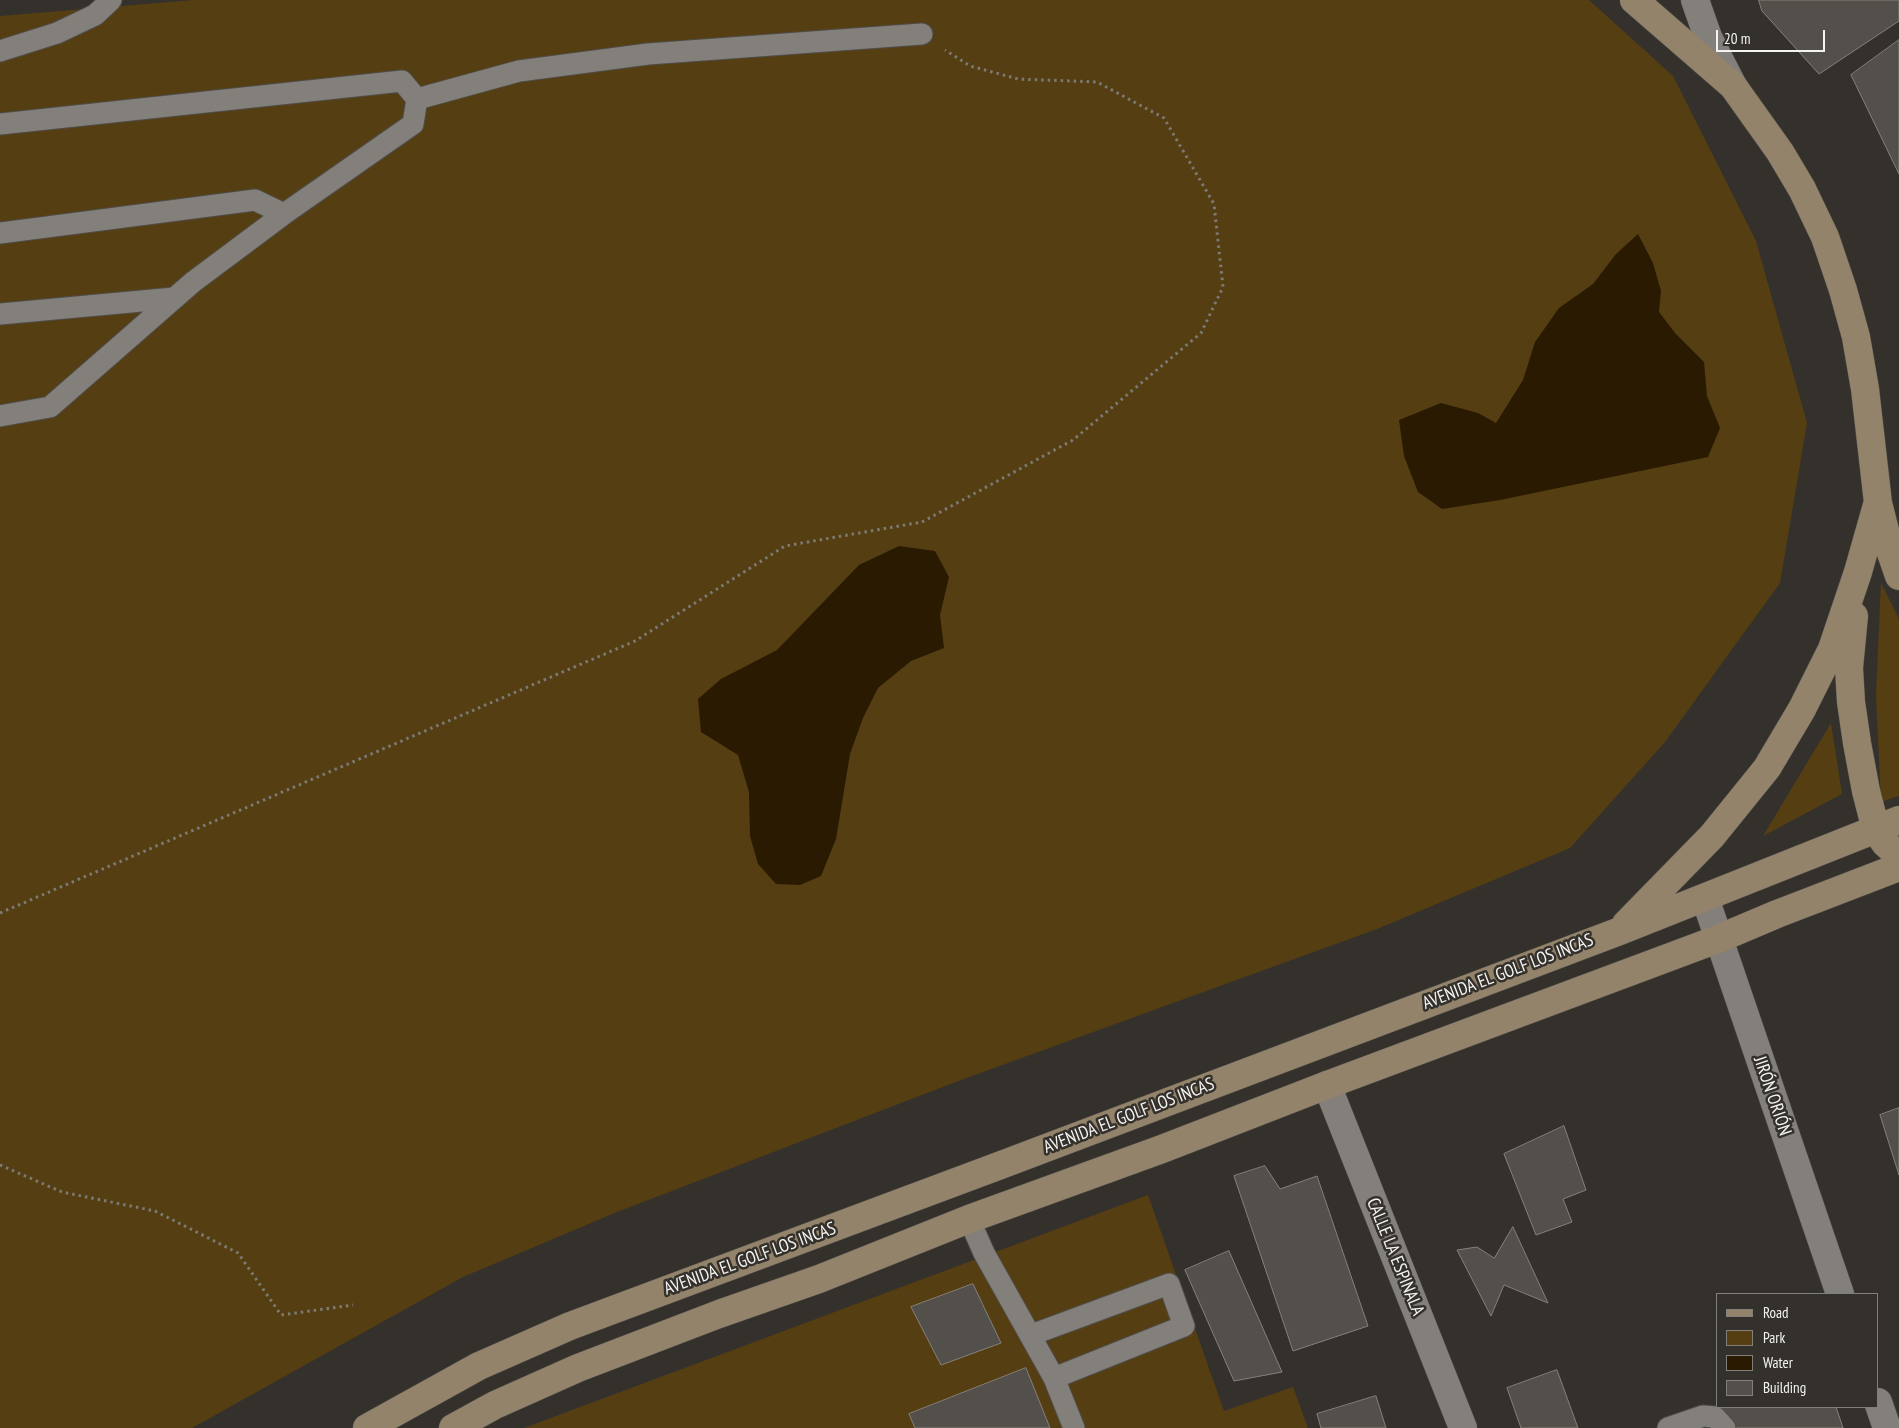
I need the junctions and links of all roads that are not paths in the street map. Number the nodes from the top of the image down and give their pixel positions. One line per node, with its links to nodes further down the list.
1 (111, 0): 5 (lane)
2 (1634, 0): 6 (street)
3 (1695, 0): 6 (street)
4 (922, 34): 7 (lane)
5 (0, 51)
6 (1733, 86): 14 (street)
7 (417, 98): 8 (lane); 9 (lane)
8 (0, 124)
9 (284, 214): 10 (lane); 11 (lane)
10 (0, 232)
11 (174, 298): 12 (lane); 13 (lane)
12 (0, 314)
13 (0, 416)
14 (1878, 503): 15 (street); 16 (street)
15 (1858, 572): 17 (street); 18 (street)
16 (1899, 576)
17 (1887, 825): 19 (street); 21 (street, AVENIDA EL GOLF LOS INCAS)
18 (1712, 836): 21 (street); 22 (street)
19 (1899, 856)
20 (1899, 867): 23 (street)
21 (1705, 898): 22 (street, AVENIDA EL GOLF LOS INCAS); 23 (street, JIRÓN ORIÓN)
22 (1620, 931): 30 (street, AVENIDA EL GOLF LOS INCAS)
23 (1718, 940): 24 (street); 26 (street, JIRÓN ORIÓN)
24 (1327, 1085): 25 (street); 33 (street, CALLE LA ESPINALA)
25 (969, 1219): 27 (lane); 31 (street)
26 (1840, 1293)
27 (1031, 1335): 28 (lane); 28 (lane)
28 (1054, 1378): 32 (lane)
29 (1879, 1405): 36 (street)
30 (368, 1428)
31 (453, 1428)
32 (1074, 1428)
33 (1463, 1428)
34 (1668, 1428): 35 (lane)
35 (1725, 1428)
36 (1887, 1428)

